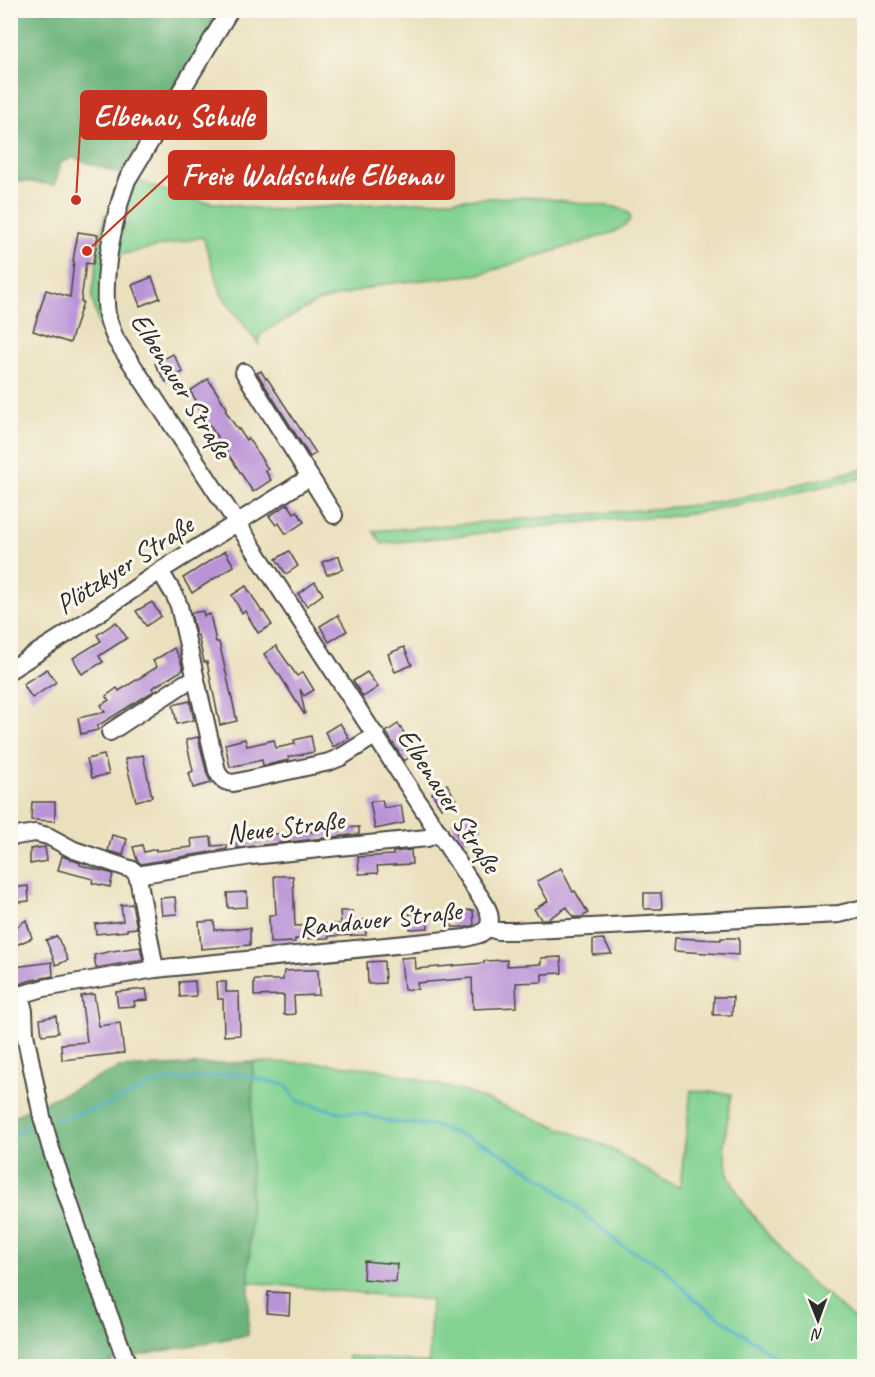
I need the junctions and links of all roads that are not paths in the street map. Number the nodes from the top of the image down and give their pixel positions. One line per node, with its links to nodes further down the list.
1 (230, 10): 5 (street, Elbenauer Straße)
2 (244, 372): 3 (street)
3 (310, 477): 4 (street); 5 (street)
4 (334, 515)
5 (237, 523): 6 (street, Plötzkyer Straße); 10 (street, Elbenauer Straße)
6 (160, 571): 7 (street, Plötzkyer Straße); 8 (street)
7 (10, 670)
8 (195, 681): 9 (street); 10 (street)
9 (110, 732)
10 (376, 735): 11 (street, Elbenauer Straße)
11 (439, 832): 13 (street, Neue Straße); 15 (street, Elbenauer Straße)
12 (10, 837): 13 (street)
13 (137, 875): 16 (street)
14 (864, 908): 15 (street, Randauer Straße)
15 (488, 927): 16 (street, Randauer Straße)
16 (155, 969): 17 (street, Randauer Straße)
17 (15, 997): 18 (street)
18 (128, 1366)

